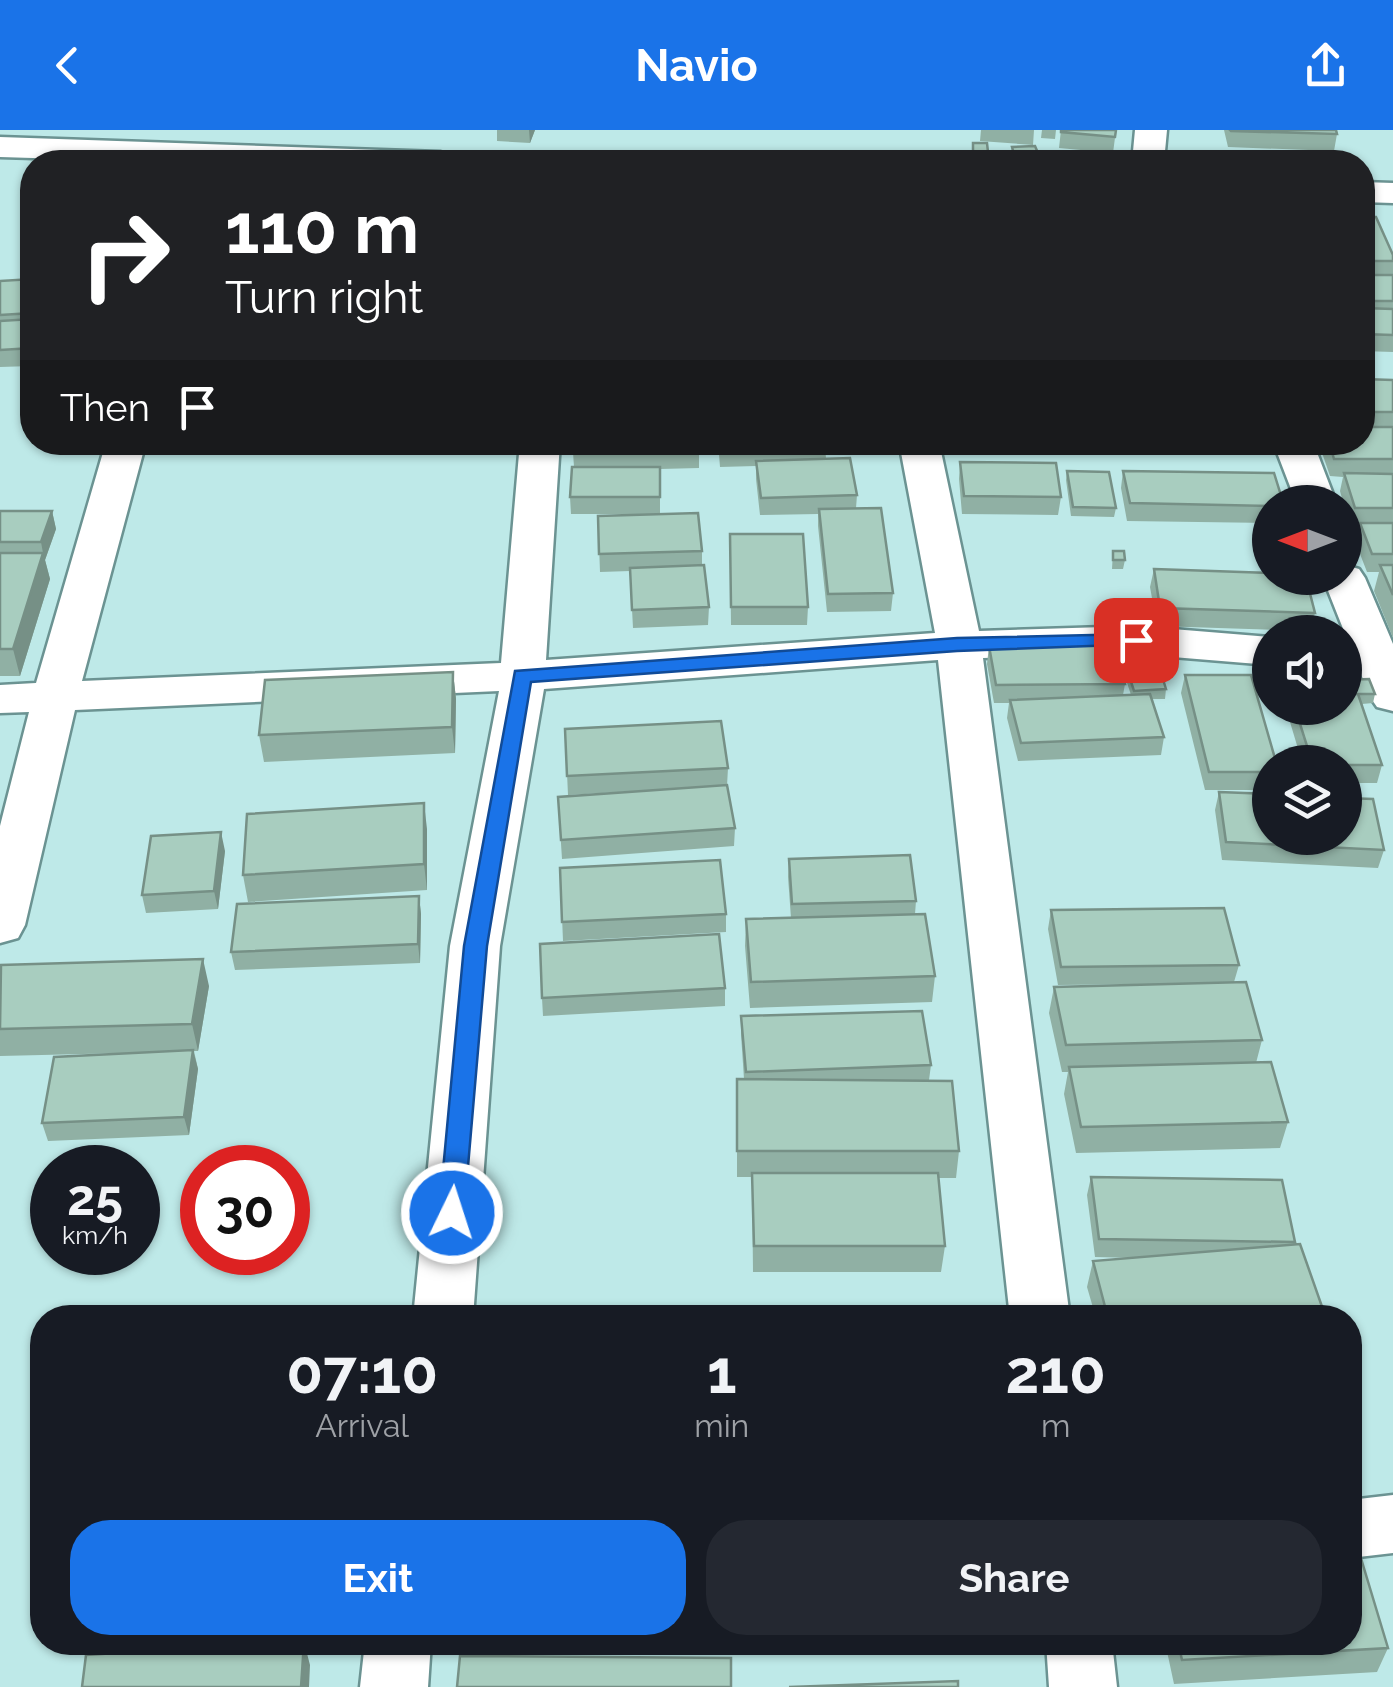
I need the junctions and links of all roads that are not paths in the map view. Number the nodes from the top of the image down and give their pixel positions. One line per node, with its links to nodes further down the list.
1 (0, 146): 2 (street)
2 (66, 150)
3 (122, 455): 13 (street)
4 (539, 455): 12 (street)
5 (922, 455): 9 (street)
6 (1298, 455): 7 (street)
7 (1309, 485)
8 (1350, 595): 11 (street)
9 (957, 644): 10 (street); 12 (street); 17 (street)
10 (1252, 649)
11 (1377, 668)
12 (522, 676): 13 (street); 16 (street)
13 (56, 696): 14 (street); 15 (street)
14 (0, 699)
15 (0, 925)
16 (445, 1305)
17 (1038, 1305)
18 (1393, 1524): 19 (street)
19 (1362, 1528)
20 (397, 1655): 22 (street)
21 (1080, 1655): 23 (street)
22 (394, 1687)
23 (1083, 1687)

